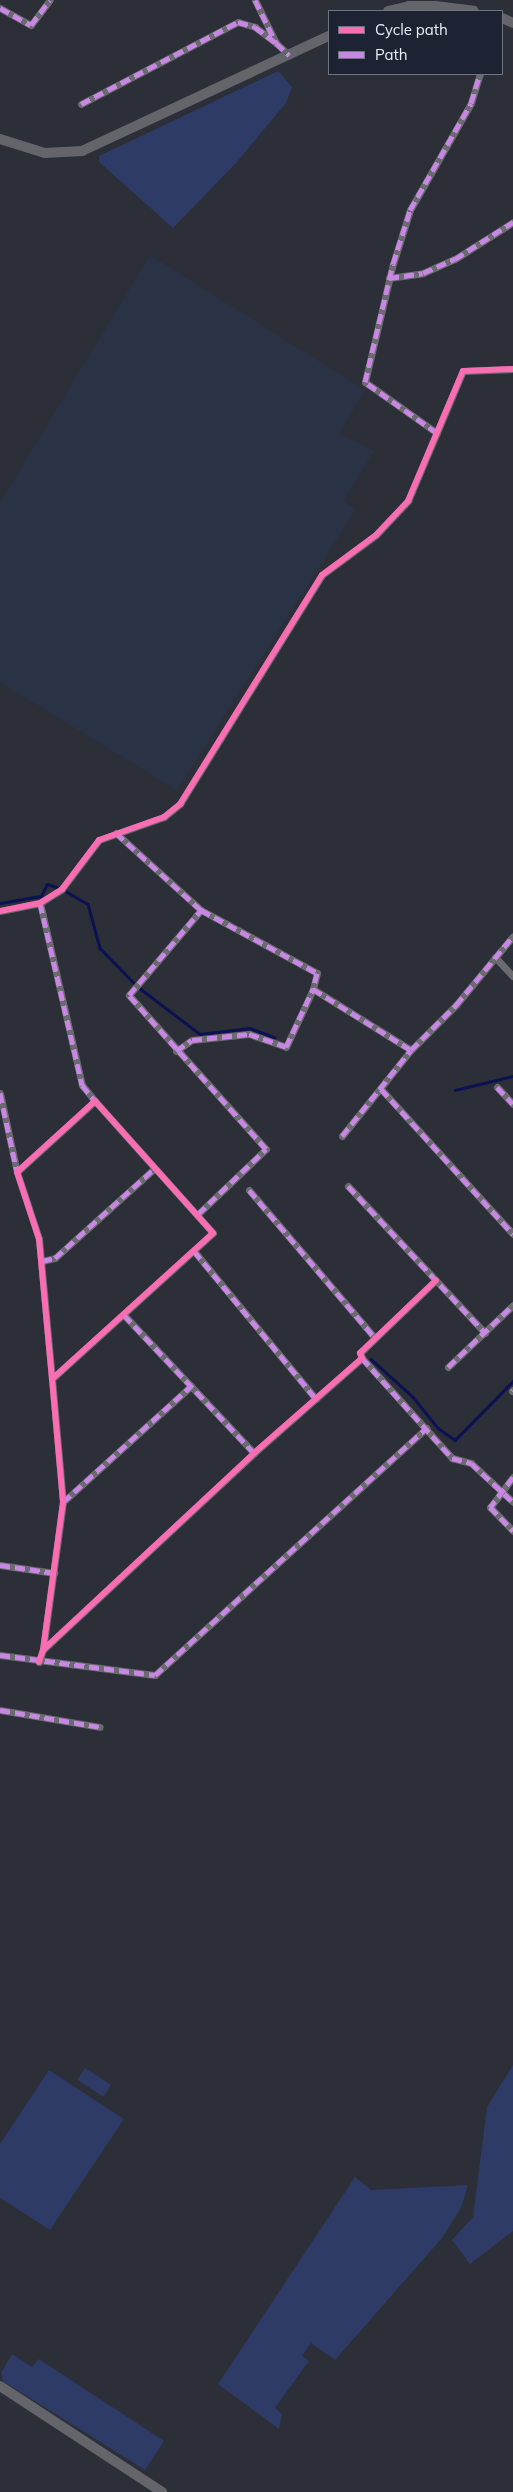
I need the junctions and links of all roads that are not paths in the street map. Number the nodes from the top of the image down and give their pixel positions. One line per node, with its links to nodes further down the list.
1 (50, 0): 4 (street)
2 (255, 0): 8 (street)
3 (410, 3): 5 (main road); 6 (main road)
4 (0, 8)
5 (391, 10)
6 (462, 10)
7 (328, 36): 9 (main road)
8 (276, 44): 9 (street); 11 (street)
9 (289, 55): 12 (main road)
10 (480, 75): 14 (street)
11 (82, 104)
12 (0, 139)
13 (513, 222): 14 (street)
14 (389, 278): 16 (street)
15 (513, 369): 16 (street)
16 (437, 433): 17 (street)
17 (116, 833): 18 (street); 19 (street)
18 (40, 903): 20 (street); 30 (street)
19 (201, 910): 24 (street); 26 (street)
20 (0, 911)
21 (513, 936): 22 (street)
22 (495, 957): 23 (street); 25 (street)
23 (513, 976)
24 (313, 988): 25 (street); 26 (street)
25 (411, 1050): 28 (street)
26 (176, 1051): 37 (street)
27 (497, 1087): 31 (street)
28 (381, 1089): 32 (street); 38 (street)
29 (0, 1093): 34 (street)
30 (95, 1101): 33 (street); 34 (street)
31 (513, 1104)
32 (342, 1136)
33 (154, 1169): 37 (street); 40 (street)
34 (17, 1172): 40 (street)
35 (348, 1186): 41 (street)
36 (249, 1190): 45 (street)
37 (198, 1214): 39 (street)
38 (513, 1234)
39 (194, 1251): 43 (street); 50 (street)
40 (42, 1261): 48 (street)
41 (436, 1280): 44 (street); 45 (street)
42 (513, 1305): 44 (street)
43 (124, 1316): 48 (street); 49 (street)
44 (485, 1333): 47 (street)
45 (375, 1338): 46 (street)
46 (362, 1358): 50 (street); 51 (street)
47 (448, 1367)
48 (52, 1379): 55 (street)
49 (191, 1386): 52 (street); 55 (street)
50 (316, 1399): 52 (street)
51 (426, 1428): 54 (street); 62 (street)
52 (254, 1453): 60 (street)
53 (513, 1477): 54 (street)
54 (502, 1491): 56 (street); 57 (street)
55 (63, 1502): 59 (street)
56 (513, 1502)
57 (513, 1531)
58 (0, 1565): 59 (street)
59 (54, 1573): 60 (street)
60 (43, 1650): 62 (street)
61 (0, 1655): 62 (street)
62 (39, 1662)
63 (0, 1710): 64 (street)
64 (100, 1727)
65 (0, 2386): 66 (main road)
66 (162, 2492)

